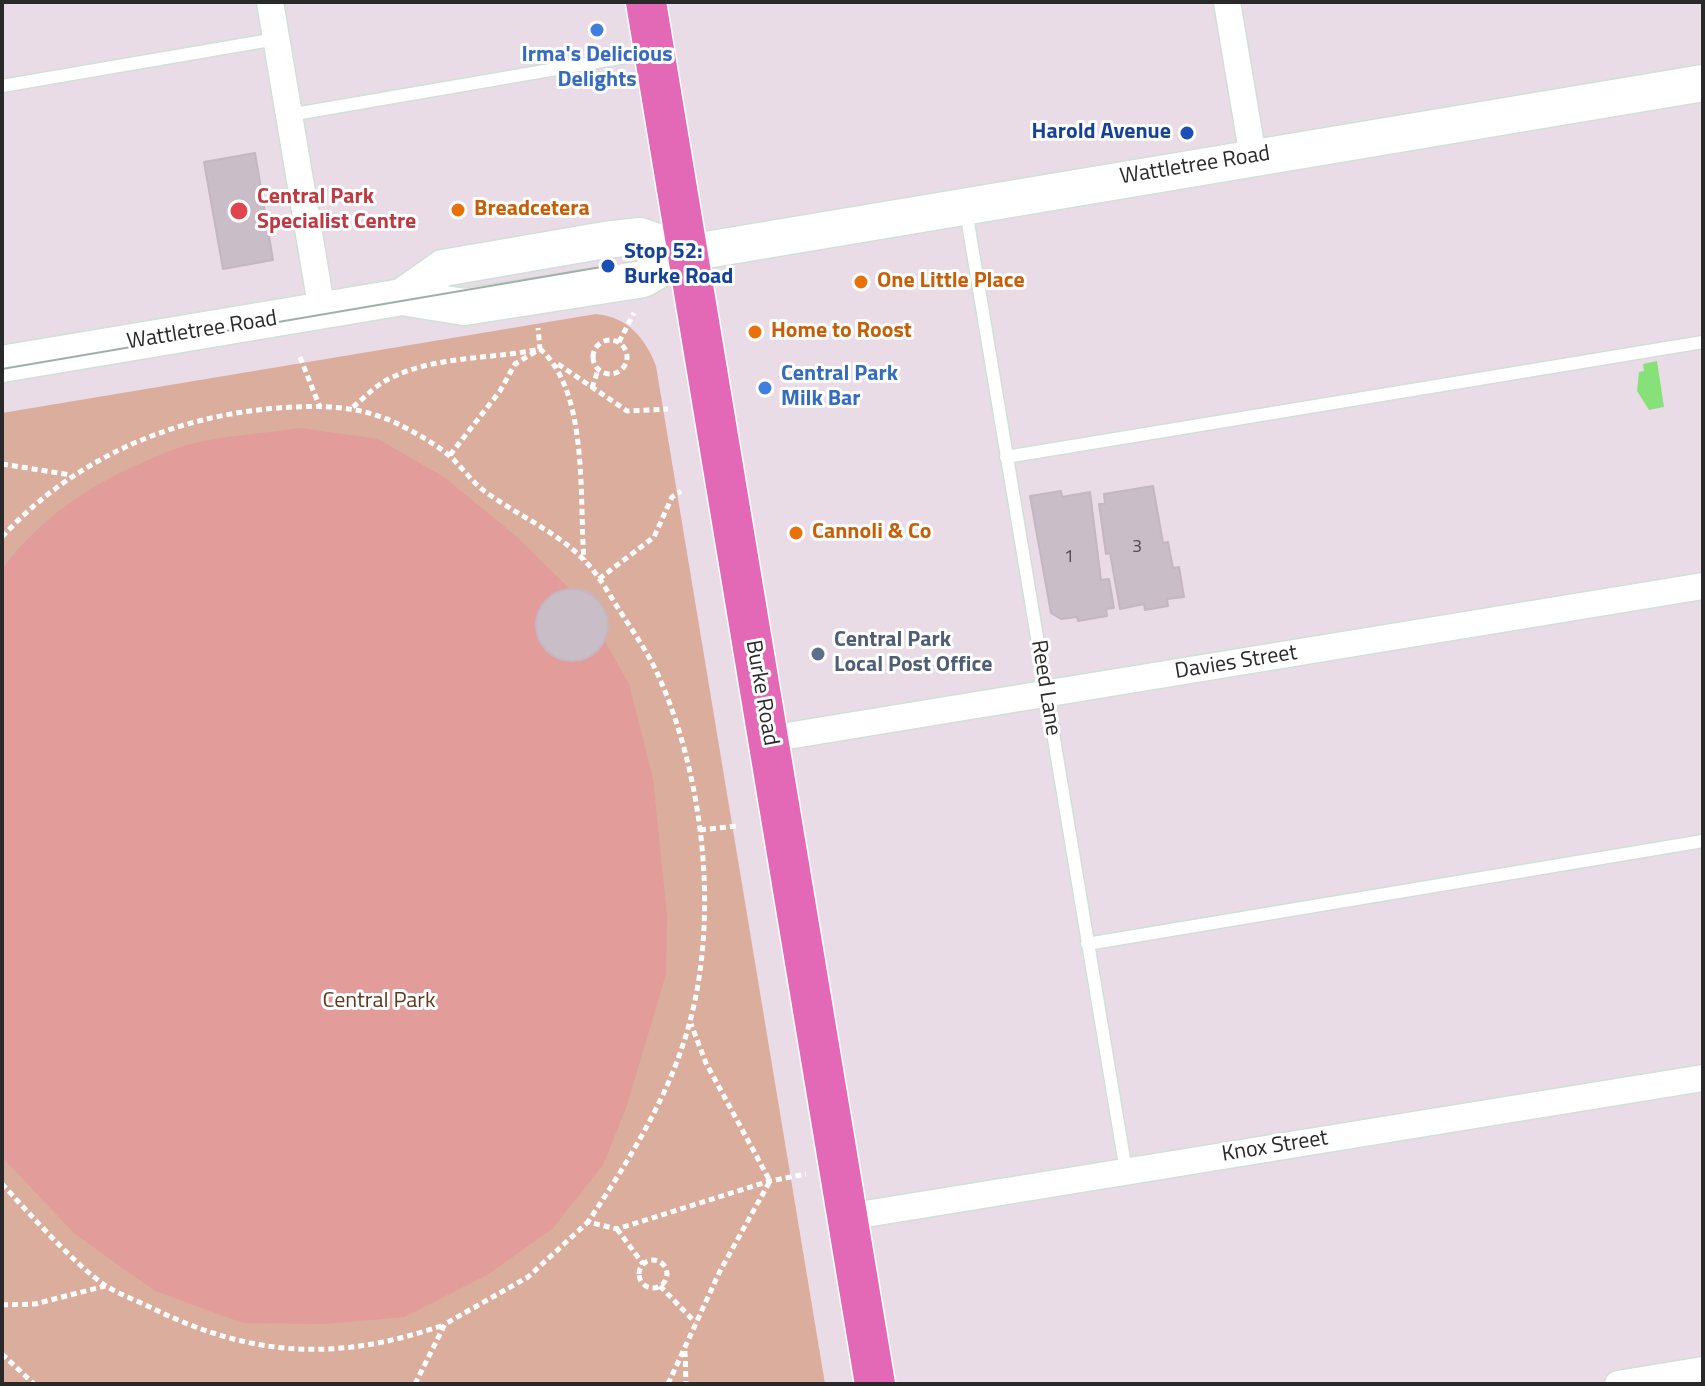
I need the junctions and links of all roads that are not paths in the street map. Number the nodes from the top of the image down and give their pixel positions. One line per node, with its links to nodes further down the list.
1 (270, 2): 4 (street)
2 (646, 2): 5 (main road, Burke Road)
3 (1227, 2): 9 (street)
4 (276, 39): 7 (lane); 8 (street)
5 (654, 52): 8 (lane); 11 (main road, Burke Road)
6 (1703, 83): 9 (main road, Wattletree Road)
7 (2, 86)
8 (289, 115): 12 (street)
9 (1253, 157): 10 (main road, Wattletree Road)
10 (965, 204): 11 (main road, Wattletree Road); 15 (lane, Reed Lane)
11 (688, 253): 12 (main road, Wattletree Road); 18 (main road, Burke Road)
12 (322, 311): 14 (main road, Wattletree Road)
13 (1703, 342): 15 (lane)
14 (2, 364)
15 (1006, 457): 17 (lane, Reed Lane)
16 (1703, 586): 17 (street, Davies Street)
17 (1046, 694): 18 (street, Davies Street); 20 (lane, Reed Lane)
18 (769, 739): 23 (main road, Burke Road)
19 (1703, 841): 20 (lane)
20 (1087, 944): 22 (lane, Reed Lane)
21 (1703, 1078): 22 (street, Knox Street)
22 (1126, 1171): 23 (street, Knox Street)
23 (847, 1217): 25 (main road, Burke Road)
24 (1703, 1370): 26 (street)
25 (875, 1384)
26 (1618, 1384)

